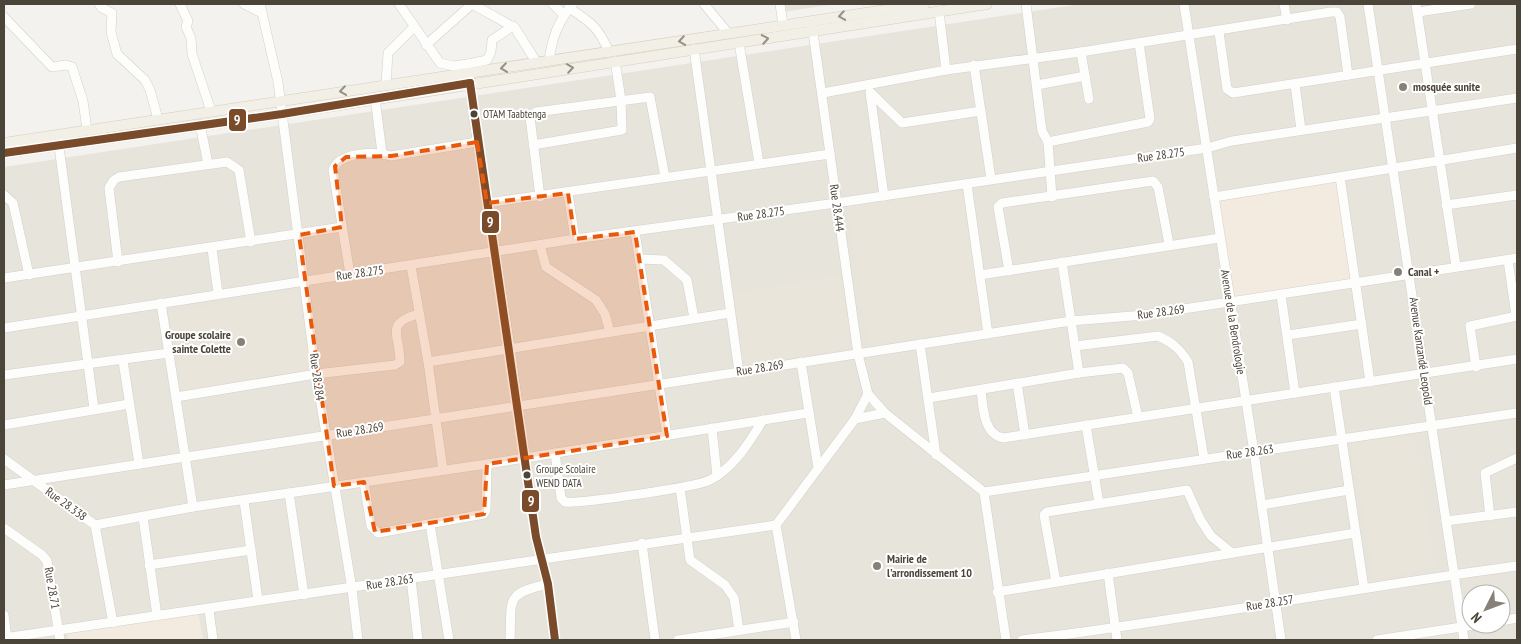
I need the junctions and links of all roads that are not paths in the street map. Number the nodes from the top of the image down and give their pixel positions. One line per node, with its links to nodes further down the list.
1 (180, 4): 59 (street)
2 (244, 4): 17 (street)
3 (399, 4): 26 (street)
4 (472, 4): 25 (street); 33 (street)
5 (553, 4): 19 (street)
6 (704, 4): 29 (street)
7 (780, 4): 24 (street)
8 (925, 4): 16 (main road)
9 (986, 4): 20 (main road)
10 (1026, 4): 38 (street)
11 (1184, 4): 30 (street, Avenue de la Bendrologie)
12 (1284, 4): 22 (street)
13 (1368, 4): 45 (street, Avenue Kanzandé Leopold)
14 (1471, 4): 18 (street)
15 (103, 5): 64 (street)
16 (900, 5): 23 (main road, one-way to 23)
17 (261, 8): 56 (street, Rue 28.284)
18 (1417, 8): 42 (street)
19 (569, 9): 36 (street); 39 (street)
20 (939, 11): 27 (main road); 44 (street)
21 (4, 17): 66 (street)
22 (1287, 20): 28 (street); 47 (street)
23 (812, 21): 24 (main road); 27 (street, Rue 28.444)
24 (783, 25): 29 (main road)
25 (513, 26): 41 (street); 46 (street)
26 (414, 27): 33 (street); 49 (street)
27 (813, 32): 31 (main road, one-way to 27); 53 (street, Rue 28.444)
28 (1219, 32): 30 (street); 50 (street)
29 (728, 34): 36 (main road, one-way to 36)
30 (1189, 35): 32 (street); 74 (street, Avenue de la Bendrologie)
31 (739, 43): 34 (main road); 80 (street)
32 (1139, 43): 37 (street); 71 (street)
33 (426, 45): 46 (street)
34 (694, 49): 40 (main road); 84 (street)
35 (1517, 49): 42 (street)
36 (610, 52): 39 (main road)
37 (1082, 52): 38 (street); 48 (street)
38 (1033, 58): 43 (street); 51 (street)
39 (549, 61): 41 (main road)
40 (615, 61): 46 (main road, one-way to 40); 58 (street)
41 (537, 63): 46 (main road, one-way to 46)
42 (1426, 64): 45 (street); 60 (street)
43 (974, 65): 44 (street); 61 (street)
44 (946, 70): 52 (street)
45 (1380, 71): 47 (street); 63 (street, Avenue Kanzandé Leopold)
46 (469, 73): 49 (main road); 54 (main road); 70 (street)
47 (1348, 75): 50 (street)
48 (1085, 76): 51 (street); 57 (street)
49 (386, 84): 56 (main road, one-way to 56)
50 (1295, 84): 67 (street)
51 (1036, 86): 71 (street)
52 (870, 89): 53 (street); 61 (street); 92 (street)
53 (823, 93): 78 (street, Rue 28.444)
54 (375, 98): 62 (main road); 77 (street)
55 (1517, 98): 60 (street, Rue 28.275)
56 (281, 99): 59 (main road); 62 (street, Rue 28.284)
57 (1090, 99)
58 (621, 100): 72 (street); 72 (street); 85 (street)
59 (211, 111): 64 (main road)
60 (1431, 111): 63 (street, Rue 28.275); 79 (street)
61 (981, 112): 87 (street)
62 (282, 114): 65 (main road); 102 (street, Rue 28.284)
63 (1385, 117): 67 (street, Rue 28.275); 82 (street, Avenue Kanzandé Leopold)
64 (158, 120): 66 (main road)
65 (200, 124): 73 (main road); 81 (street)
66 (87, 130): 68 (main road)
67 (1301, 130): 74 (street, Rue 28.275)
68 (57, 134): 69 (main road); 73 (street)
69 (4, 142)
70 (477, 142): 77 (street); 96 (street)
71 (1048, 142): 83 (street)
72 (533, 145): 93 (street)
73 (59, 146): 76 (main road); 117 (street)
74 (1207, 148): 83 (street, Rue 28.275); 95 (street, Avenue de la Bendrologie)
75 (1517, 148): 79 (street)
76 (4, 153)
77 (382, 153): 100 (street)
78 (830, 154): 80 (street); 97 (street, Rue 28.444)
79 (1438, 160): 82 (street); 98 (street)
80 (759, 163): 84 (street)
81 (208, 164): 105 (street); 113 (street)
82 (1394, 168): 86 (street); 119 (street, Avenue Kanzandé Leopold)
83 (1051, 170): 87 (street, Rue 28.275); 94 (street)
84 (712, 171): 85 (street); 99 (street)
85 (665, 177): 89 (street)
86 (1340, 177): 95 (street); 124 (street)
87 (991, 179): 88 (street, Rue 28.275)
88 (966, 184): 92 (street, Rue 28.275); 122 (street)
89 (568, 194): 93 (street); 104 (street)
90 (4, 195): 120 (street)
91 (1517, 195): 98 (street)
92 (884, 196): 97 (street, Rue 28.275)
93 (540, 197): 96 (street)
94 (1052, 197): 107 (street); 118 (street)
95 (1214, 197): 103 (street, Avenue de la Bendrologie)
96 (487, 203): 109 (street)
97 (836, 203): 99 (street, Rue 28.275); 146 (street, Rue 28.444)
98 (1446, 205): 116 (street)
99 (717, 220): 101 (street, Rue 28.275); 130 (street)
100 (342, 227): 102 (street); 121 (street)
101 (635, 232): 104 (street, Rue 28.275); 110 (street)
102 (299, 235): 105 (street); 125 (street, Rue 28.284)
103 (1220, 238): 107 (street); 129 (street, Avenue de la Bendrologie)
104 (575, 239): 106 (street, Rue 28.275)
105 (251, 242): 108 (street)
106 (540, 244): 109 (street, Rue 28.275); 139 (street)
107 (1169, 244): 114 (street)
108 (212, 248): 113 (street); 126 (street)
109 (494, 252): 115 (street, Rue 28.275); 144 (street)
110 (640, 258): 134 (street); 137 (street)
111 (1517, 258): 112 (street, Rue 28.269)
112 (1508, 260): 116 (street, Rue 28.269); 133 (street)
113 (118, 262): 117 (street)
114 (1062, 262): 118 (street); 135 (street)
115 (411, 266): 121 (street, Rue 28.275); 131 (street)
116 (1456, 266): 119 (street, Rue 28.269)
117 (76, 268): 120 (street); 132 (street)
118 (1009, 271): 122 (street)
119 (1410, 273): 124 (street, Rue 28.269); 155 (street, Avenue Kanzandé Leopold)
120 (29, 274): 123 (street)
121 (350, 274): 125 (street, Rue 28.275)
122 (980, 276): 140 (street)
123 (4, 278)
124 (1355, 281): 127 (street, Rue 28.269); 136 (street)
125 (305, 282): 126 (street, Rue 28.275); 156 (street, Rue 28.284)
126 (218, 293): 128 (street, Rue 28.275)
127 (1281, 296): 129 (street, Rue 28.269); 141 (street)
128 (160, 303): 132 (street, Rue 28.275); 145 (street)
129 (1229, 303): 135 (street, Rue 28.269); 167 (street, Avenue de la Bendrologie)
130 (730, 313): 134 (street); 153 (street)
131 (418, 314): 149 (street); 156 (street)
132 (82, 315): 138 (street, Rue 28.275); 151 (street)
133 (1516, 316): 152 (street)
134 (694, 318): 137 (street)
135 (1071, 321): 140 (street, Rue 28.269); 143 (street)
136 (1362, 324): 141 (street); 158 (street)
137 (651, 327): 139 (street); 160 (street)
138 (4, 328)
139 (610, 332): 144 (street)
140 (988, 334): 142 (street, Rue 28.269)
141 (1288, 335): 163 (street)
142 (920, 344): 146 (street, Rue 28.269); 166 (street)
143 (1075, 346): 154 (street); 170 (street)
144 (510, 347): 149 (street); 169 (street)
145 (169, 354): 148 (street); 165 (street)
146 (858, 354): 150 (street, Rue 28.269); 164 (street, Rue 28.444)
147 (1517, 359): 152 (street)
148 (123, 361): 151 (street); 168 (street)
149 (428, 362): 176 (street)
150 (800, 362): 153 (street, Rue 28.269); 174 (street)
151 (88, 365): 157 (street); 171 (street)
152 (1476, 367): 155 (street)
153 (739, 372): 160 (street, Rue 28.269)
154 (1079, 373): 159 (street); 175 (street)
155 (1425, 373): 158 (street); 181 (street, Avenue Kanzandé Leopold)
156 (316, 374): 165 (street); 183 (street, Rue 28.284)
157 (4, 375)
158 (1370, 382): 161 (street)
159 (1017, 383): 162 (street); 184 (street)
160 (658, 384): 169 (street, Rue 28.269); 185 (street)
161 (1334, 387): 163 (street); 186 (street)
162 (981, 390): 166 (street); 184 (street)
163 (1295, 393): 167 (street)
164 (868, 394): 172 (street); 177 (street)
165 (176, 397): 190 (street)
166 (929, 398): 189 (street)
167 (1245, 400): 170 (street); 187 (street, Avenue de la Bendrologie)
168 (129, 404): 171 (street); 195 (street)
169 (517, 404): 176 (street, Rue 28.269); 191 (street)
170 (1196, 407): 175 (street); 192 (street)
171 (94, 408): 179 (street)
172 (885, 413): 177 (street); 189 (street)
173 (1517, 413): 181 (street, Rue 28.263)
174 (808, 414): 178 (street); 197 (street)
175 (1138, 417): 180 (street)
176 (434, 418): 183 (street, Rue 28.269); 198 (street)
177 (855, 418): 197 (street)
178 (763, 420): 182 (street); 200 (street)
179 (4, 425)
180 (1086, 426): 184 (street); 199 (street)
181 (1432, 426): 186 (street, Rue 28.263); 216 (street, Avenue Kanzandé Leopold)
182 (712, 428): 185 (street); 200 (street)
183 (325, 435): 190 (street, Rue 28.269); 204 (street, Rue 28.284)
184 (1025, 435)
185 (667, 436): 188 (street)
186 (1341, 438): 187 (street, Rue 28.263); 206 (street)
187 (1254, 452): 192 (street, Rue 28.263); 211 (street, Avenue de la Bendrologie)
188 (556, 453): 191 (street); 205 (street)
189 (936, 455): 207 (street)
190 (185, 457): 195 (street, Rue 28.269); 212 (street)
191 (525, 458): 196 (street); 227 (street)
192 (1204, 458): 199 (street, Rue 28.263)
193 (1517, 458): 214 (street)
194 (4, 459): 201 (street, Rue 28.338)
195 (138, 464): 201 (street, Rue 28.269)
196 (487, 464): 198 (street); 217 (street)
197 (818, 468): 219 (street)
198 (443, 470): 202 (street)
199 (1095, 475): 207 (street, Rue 28.263); 210 (street)
200 (717, 476): 205 (street)
201 (32, 479): 203 (street, Rue 28.269); 218 (street, Rue 28.338)
202 (364, 482): 204 (street); 217 (street)
203 (4, 485)
204 (334, 486): 208 (street); 236 (street, Rue 28.284)
205 (680, 488): 222 (street)
206 (1348, 490): 211 (street); 221 (street)
207 (984, 492): 238 (street)
208 (289, 493): 209 (street); 239 (street)
209 (244, 501): 212 (street); 225 (street)
210 (1099, 503): 226 (street); 234 (street)
211 (1262, 505): 224 (street, Avenue de la Bendrologie)
212 (193, 507): 215 (street)
213 (1517, 512): 214 (street)
214 (1490, 516): 216 (street)
215 (142, 517): 218 (street); 228 (street)
216 (1446, 521): 232 (street, Avenue Kanzandé Leopold)
217 (430, 524): 231 (street)
218 (95, 525): 247 (street, Rue 28.338)
219 (776, 525): 222 (street, Rue 28.263); 246 (street)
220 (4, 528): 251 (street, Rue 28.71)
221 (1355, 533): 224 (street); 237 (street)
222 (686, 537): 223 (street, Rue 28.263); 250 (street)
223 (642, 543): 227 (street, Rue 28.263); 260 (street)
224 (1268, 547): 226 (street); 241 (street, Avenue de la Bendrologie)
225 (251, 550): 228 (street); 240 (street)
226 (1232, 553): 230 (street)
227 (541, 558): 231 (street, Rue 28.263); 235 (street)
228 (149, 566): 244 (street)
229 (1517, 566): 232 (street, Rue 28.257)
230 (1108, 573): 234 (street); 249 (street)
231 (438, 574): 233 (street, Rue 28.263); 257 (street)
232 (1454, 574): 237 (street, Rue 28.257); 245 (street, Avenue Kanzandé Leopold)
233 (411, 580): 236 (street, Rue 28.263); 256 (street)
234 (1056, 582): 238 (street)
235 (548, 584): 258 (street); 259 (street)
236 (352, 588): 239 (street, Rue 28.263); 255 (street, Rue 28.284)
237 (1364, 588): 241 (street, Rue 28.257)
238 (997, 592): 263 (street)
239 (304, 594): 240 (street, Rue 28.263)
240 (258, 600): 242 (street, Rue 28.263)
241 (1276, 602): 249 (street, Rue 28.257); 266 (street, Avenue de la Bendrologie)
242 (209, 610): 244 (street, Rue 28.263); 254 (street)
243 (4, 615): 253 (street)
244 (157, 616): 247 (street, Rue 28.263)
245 (1461, 620)
246 (794, 622): 250 (street); 262 (street)
247 (113, 623): 251 (street, Rue 28.263)
248 (1461, 627): 252 (street)
249 (1115, 629): 264 (street, Rue 28.257); 265 (street)
250 (739, 630): 261 (street)
251 (60, 636): 253 (street, Rue 28.263)
252 (1413, 638): 267 (street)
253 (6, 639)
254 (213, 640)
255 (358, 640)
256 (418, 640)
257 (449, 640)
258 (510, 640)
259 (555, 640)
260 (654, 640)
261 (678, 640)
262 (796, 640)
263 (1006, 640)
264 (1022, 640)
265 (1117, 640)
266 (1281, 640)
267 (1377, 640)

